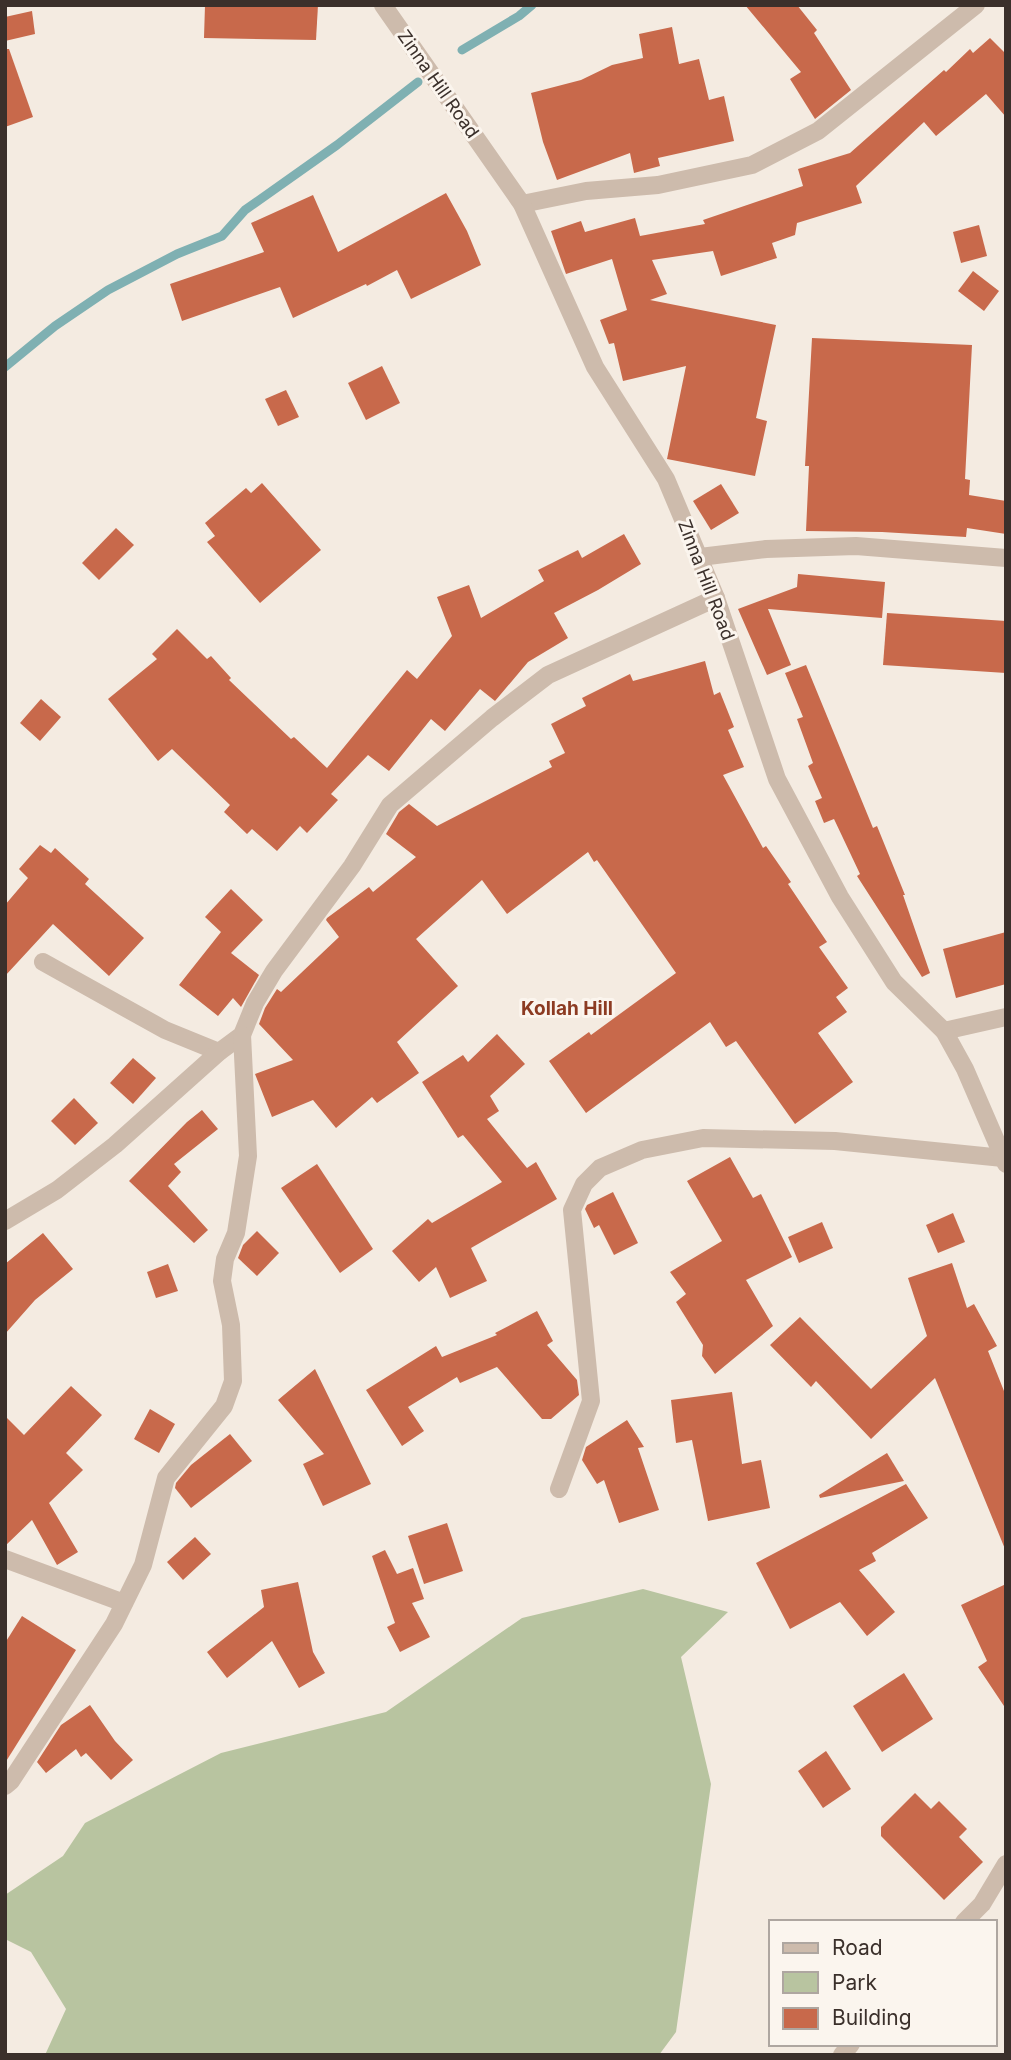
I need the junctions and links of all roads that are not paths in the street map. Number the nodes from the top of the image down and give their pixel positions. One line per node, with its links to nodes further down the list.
1 (383, 5): 3 (street, Zinna Hill Road)
2 (976, 5): 3 (street)
3 (522, 204): 4 (street, Zinna Hill Road)
4 (700, 557): 5 (street); 6 (street, Zinna Hill Road)
5 (1006, 558)
6 (716, 598): 9 (street, Zinna Hill Road); 10 (street)
7 (43, 962): 11 (street)
8 (1006, 1017): 9 (street)
9 (944, 1031): 12 (street, Zinna Hill Road)
10 (242, 1035): 11 (street); 16 (street)
11 (219, 1052): 13 (street)
12 (1004, 1161): 14 (street)
13 (5, 1221)
14 (559, 1489)
15 (5, 1559): 16 (street)
16 (124, 1603): 17 (street)
17 (5, 1786)
18 (1006, 1864): 19 (street)
19 (966, 1920)

